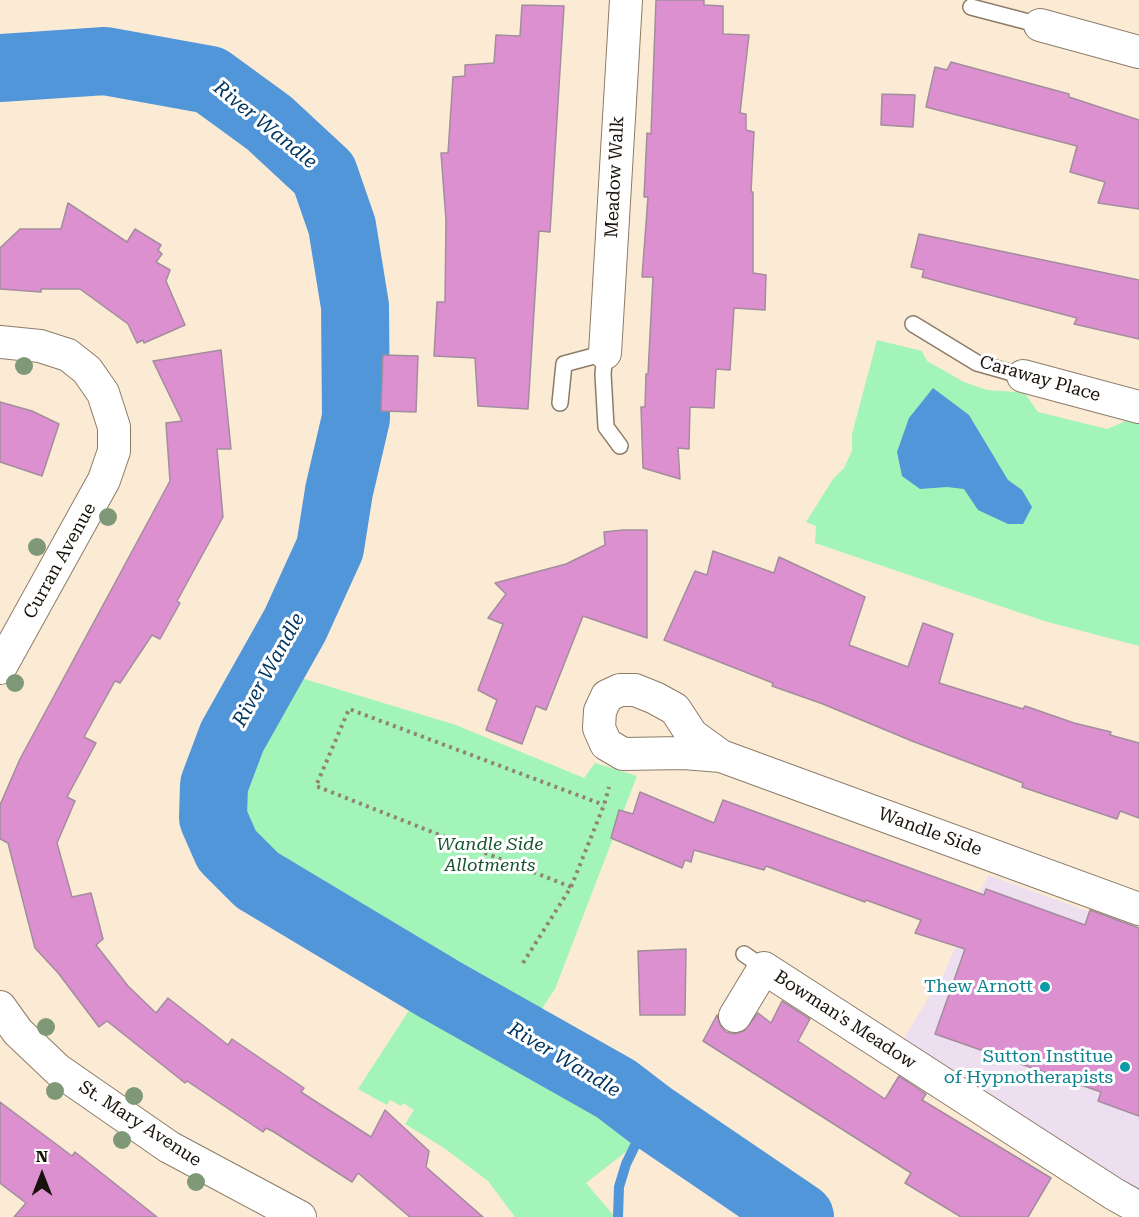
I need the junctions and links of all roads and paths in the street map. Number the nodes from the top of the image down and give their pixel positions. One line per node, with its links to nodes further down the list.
1 (626, 0): 7 (street, Meadow Walk)
2 (971, 7): 3 (lane)
3 (1041, 25): 4 (street)
4 (1139, 52)
5 (913, 324): 8 (lane, Caraway Place)
6 (0, 342): 12 (street, Curran Avenue)
7 (605, 353): 9 (lane); 11 (lane)
8 (1023, 375): 10 (street, Caraway Place)
9 (560, 403)
10 (1139, 407)
11 (620, 446)
12 (0, 668)
13 (618, 751): 14 (street, Wandle Side); 14 (street, Wandle Side); 15 (path)
14 (721, 756): 17 (street, Wandle Side)
15 (604, 805): 16 (path); 16 (path)
16 (571, 887): 18 (path)
17 (1139, 909)
18 (523, 963)
19 (0, 1007): 22 (street, St. Mary Avenue)
20 (735, 1016): 21 (street, Bowman's Meadow)
21 (1139, 1208)
22 (300, 1217)

